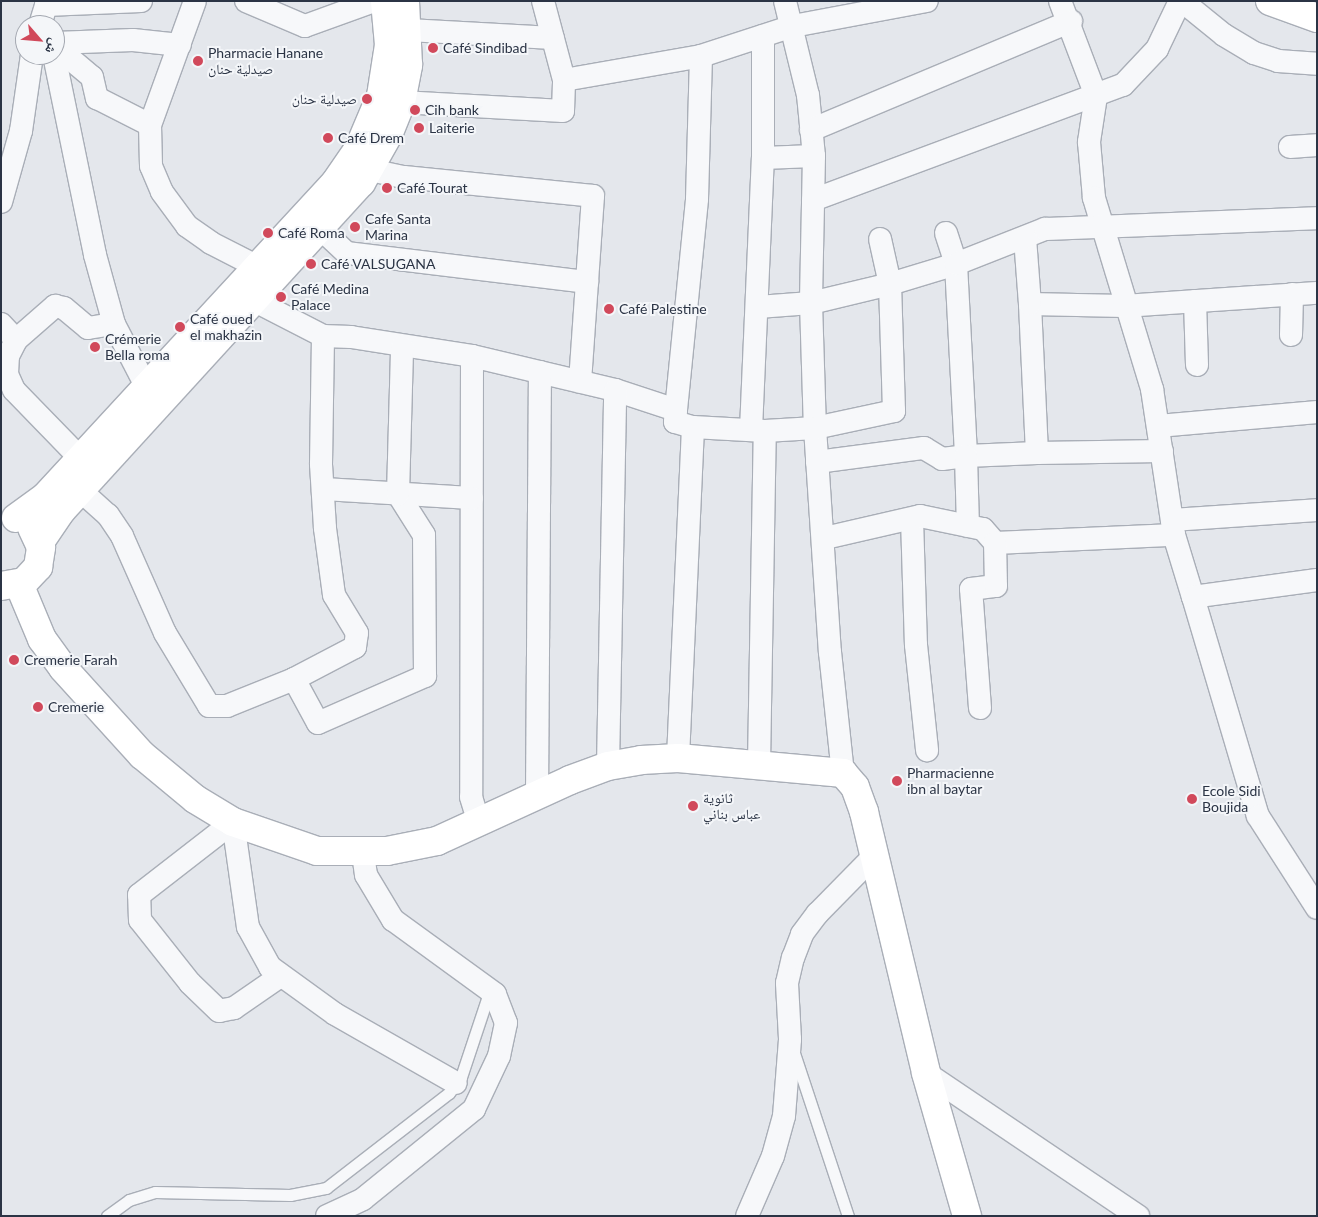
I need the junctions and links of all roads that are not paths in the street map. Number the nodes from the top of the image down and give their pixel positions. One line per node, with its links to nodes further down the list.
1 (141, 1): 13 (street)
2 (195, 1): 21 (street)
3 (246, 1): 4 (street)
4 (374, 1)
5 (385, 1): 46 (main road)
6 (405, 1): 17 (main road)
7 (543, 1): 19 (street)
8 (785, 1): 16 (street)
9 (927, 1): 16 (street)
10 (1060, 1): 15 (street)
11 (1181, 1): 24 (street); 28 (street)
12 (1270, 1): 14 (main road)
13 (45, 14)
14 (1317, 18)
15 (1071, 22): 28 (street); 31 (street)
16 (793, 26): 18 (street); 31 (street)
17 (408, 30): 19 (street); 29 (main road)
18 (763, 36): 23 (street); 35 (street)
19 (553, 38): 27 (street)
20 (65, 44): 21 (street)
21 (180, 44): 30 (street)
22 (65, 54): 30 (street)
23 (700, 56): 27 (street); 68 (street)
24 (1317, 64)
25 (31, 65): 38 (street)
26 (56, 65): 57 (street)
27 (564, 80): 29 (street)
28 (1096, 96): 37 (street); 40 (street)
29 (400, 102): 36 (main road)
30 (150, 125): 46 (street)
31 (811, 130): 34 (street)
32 (1317, 145): 33 (street)
33 (1290, 147)
34 (814, 156): 35 (street); 37 (street)
35 (763, 158): 56 (street)
36 (370, 170): 41 (main road); 47 (street)
37 (813, 200): 53 (street)
38 (1, 202)
39 (1317, 218): 40 (street)
40 (1101, 229): 43 (street); 55 (street)
41 (322, 230): 47 (street); 51 (main road)
42 (946, 233): 45 (street)
43 (1025, 238): 45 (street); 54 (street)
44 (880, 239): 48 (street)
45 (956, 264): 48 (street); 76 (street)
46 (258, 267): 66 (main road)
47 (587, 282): 65 (street)
48 (890, 284): 53 (street); 72 (street)
49 (1317, 292): 50 (street)
50 (1292, 294): 52 (street); 59 (street)
51 (255, 301): 60 (street); 80 (main road)
52 (1195, 301): 55 (street); 63 (street)
53 (811, 303): 56 (street); 72 (street)
54 (1030, 304): 55 (street); 75 (street)
55 (1124, 306): 70 (street)
56 (758, 307): 73 (street)
57 (114, 324): 58 (street); 66 (street)
58 (9, 332): 77 (street)
59 (1291, 335)
60 (323, 336): 61 (street); 79 (street)
61 (402, 347): 62 (street); 81 (street)
62 (472, 356): 64 (street); 82 (street)
63 (1198, 365)
64 (540, 372): 65 (street); 101 (street)
65 (580, 382): 67 (street)
66 (147, 388): 77 (main road)
67 (615, 390): 68 (street); 99 (street)
68 (676, 410): 71 (street)
69 (1317, 412): 70 (street)
70 (1158, 426): 74 (street)
71 (693, 427): 73 (street); 97 (street)
72 (815, 428): 73 (street); 78 (street)
73 (758, 431): 98 (street)
74 (1162, 451): 75 (street); 87 (street)
75 (1037, 452): 76 (street)
76 (966, 456): 78 (street); 86 (street)
77 (80, 459): 84 (main road)
78 (817, 462): 88 (street)
79 (323, 489): 81 (street); 94 (street)
80 (81, 491): 89 (main road); 94 (street)
81 (398, 494): 82 (street); 94 (street)
82 (472, 498): 103 (street)
83 (1317, 510): 87 (street)
84 (9, 518): 89 (main road)
85 (912, 519): 86 (street); 88 (street); 96 (street)
86 (968, 526): 90 (street)
87 (1173, 528): 90 (street); 93 (street)
88 (825, 538): 100 (street)
89 (40, 542): 92 (main road)
90 (995, 543): 95 (street)
91 (1317, 580): 93 (street)
92 (10, 585): 102 (main road)
93 (1193, 597): 106 (street)
94 (294, 679)
95 (980, 708)
96 (927, 750)
97 (678, 758): 98 (main road); 99 (main road)
98 (759, 764): 100 (main road)
99 (608, 766): 101 (main road)
100 (844, 773): 105 (main road)
101 (537, 795): 103 (main road)
102 (234, 822): 104 (main road); 107 (street); 107 (street)
103 (480, 823): 104 (main road)
104 (363, 853): 108 (street)
105 (874, 856): 109 (street); 110 (main road)
106 (1317, 908)
107 (280, 977): 111 (street)
108 (490, 990): 111 (lane); 113 (street)
109 (790, 1039): 114 (street); 115 (lane)
110 (926, 1073): 116 (main road); 117 (street)
111 (456, 1083): 112 (lane)
112 (107, 1216)
113 (327, 1216)
114 (747, 1216)
115 (848, 1216)
116 (967, 1216)
117 (1138, 1216)

